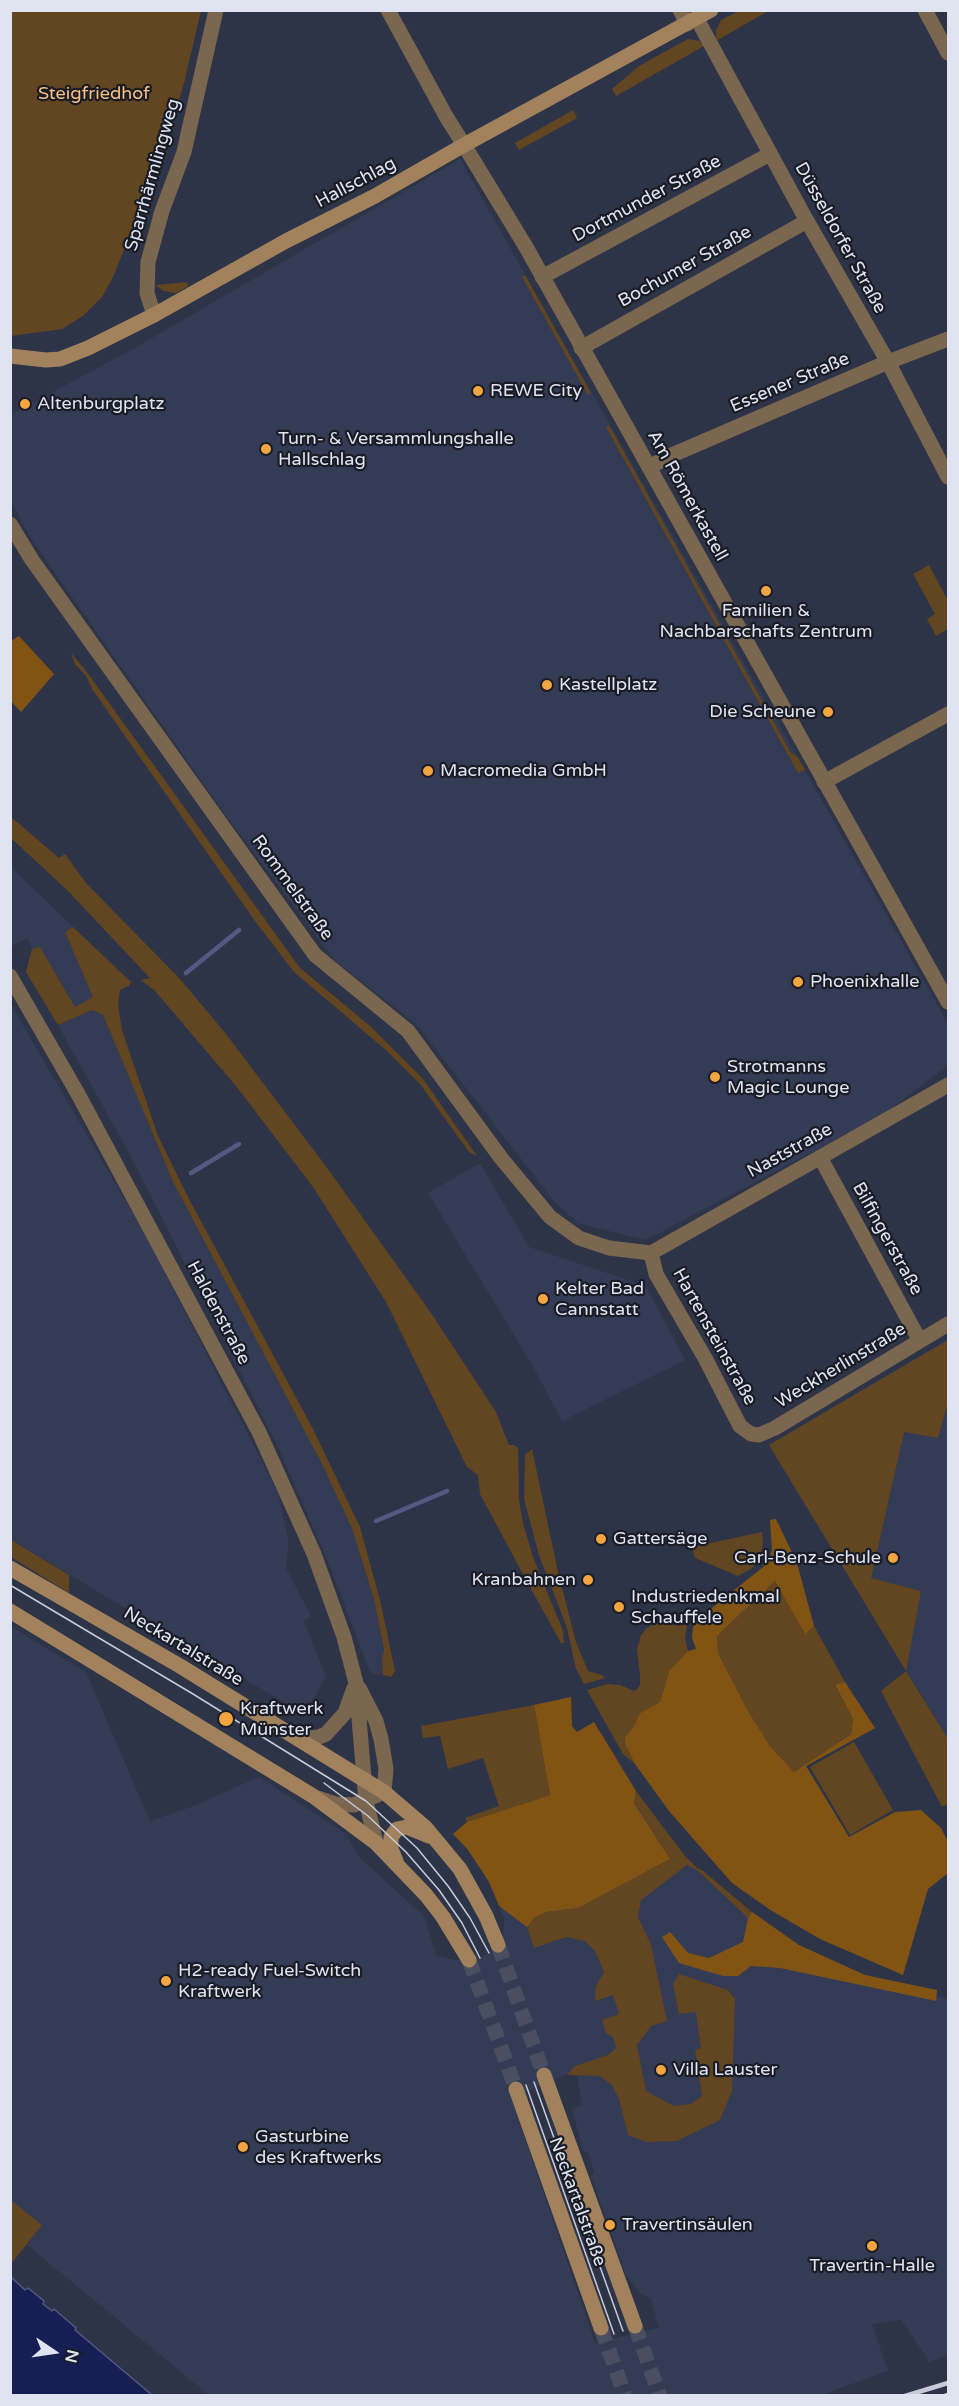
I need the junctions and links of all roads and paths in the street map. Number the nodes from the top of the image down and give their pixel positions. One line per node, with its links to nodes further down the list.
1 (216, 10): 11 (street, Sparrhärmlingweg)
2 (388, 10): 7 (street, Am Römerkastell)
3 (711, 10): 5 (main road, Hallschlag)
4 (925, 10): 6 (street)
5 (688, 18): 7 (main road, Hallschlag); 8 (street, Düsseldorfer Straße)
6 (948, 53)
7 (464, 145): 10 (street, Am Römerkastell); 11 (main road, Hallschlag)
8 (770, 154): 9 (street, Düsseldorfer Straße); 10 (street, Dortmunder Straße)
9 (807, 221): 13 (street, Bochumer Straße); 15 (street, Düsseldorfer Straße)
10 (542, 277): 13 (street, Am Römerkastell)
11 (154, 315): 14 (main road, Hallschlag)
12 (948, 339): 15 (street, Essener Straße)
13 (581, 348): 16 (street, Am Römerkastell)
14 (10, 356)
15 (888, 362): 16 (street, Essener Straße); 17 (street, Düsseldorfer Straße)
16 (649, 467): 20 (street, Am Römerkastell)
17 (948, 477)
18 (10, 524): 25 (street, Rommelstraße)
19 (948, 714): 20 (street)
20 (824, 782): 22 (street, Am Römerkastell)
21 (10, 976): 31 (street, Haldenstraße)
22 (948, 1002)
23 (948, 1084): 24 (street, Naststraße)
24 (819, 1157): 25 (street, Naststraße); 27 (street, Bilfingerstraße)
25 (651, 1252): 28 (street, Hartensteinstraße)
26 (948, 1324): 27 (street, Weckherlinstraße)
27 (920, 1341): 28 (street, Weckherlinstraße)
28 (751, 1434)
29 (10, 1568): 32 (main road, Neckartalstraße)
30 (10, 1611): 35 (main road)
31 (356, 1683): 32 (street); 33 (street, Haldenstraße); 34 (street, Haldenstraße)
32 (298, 1739): 33 (main road, Neckartalstraße)
33 (364, 1779): 34 (main road, Neckartalstraße); 36 (street, Haldenstraße)
34 (384, 1792): 36 (street); 37 (main road, Neckartalstraße)
35 (313, 1796): 36 (street); 38 (main road)
36 (366, 1801): 38 (street, Haldenstraße)
37 (434, 1838): 39 (main road); 40 (main road, Neckartalstraße)
38 (376, 1843): 39 (main road)
39 (397, 1862): 41 (main road)
40 (498, 1945)
41 (469, 1960)
42 (544, 2075): 44 (main road, Neckartalstraße)
43 (516, 2089): 45 (main road, Neckartalstraße)
44 (635, 2326)
45 (601, 2328)

